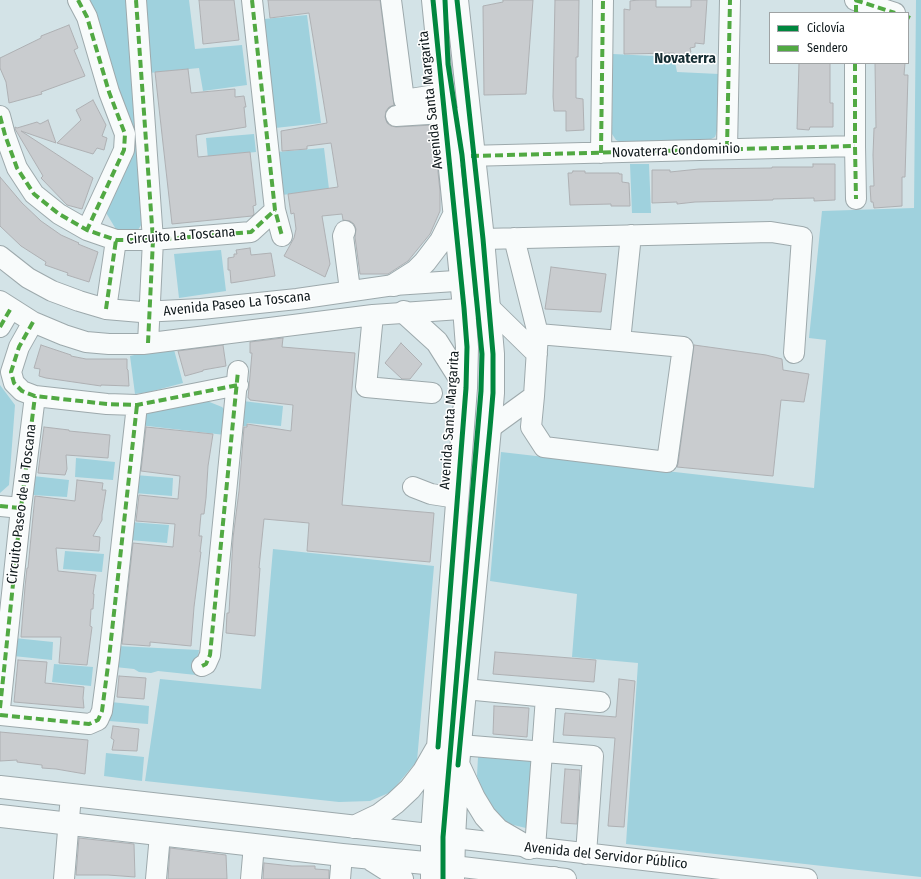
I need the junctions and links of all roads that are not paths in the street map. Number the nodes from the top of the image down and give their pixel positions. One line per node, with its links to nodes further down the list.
1 (78, 0): 25 (street)
2 (136, 0): 32 (street)
3 (252, 0): 23 (street)
4 (391, 0): 15 (street)
5 (433, 0): 15 (main road, Avenida Santa Margarita)
6 (448, 0): 13 (main road)
7 (457, 0): 13 (main road)
8 (603, 0): 20 (street)
9 (730, 0): 19 (street)
10 (855, 0): 11 (street); 12 (street)
11 (856, 12)
12 (892, 12)
13 (461, 38): 21 (main road)
14 (855, 64): 18 (street)
15 (443, 103): 17 (street); 21 (street, Novaterra Condominio); 24 (main road, Avenida Santa Margarita)
16 (0, 116): 25 (street, Circuito La Toscana)
17 (396, 116)
18 (855, 146): 19 (street, Novaterra Condominio); 22 (street)
19 (727, 150): 20 (street, Novaterra Condominio)
20 (601, 153): 21 (street, Novaterra Condominio)
21 (474, 155): 30 (main road)
22 (856, 199)
23 (275, 210): 28 (street); 32 (street, Circuito La Toscana)
24 (454, 215): 35 (main road, Avenida Santa Margarita); 37 (main road)
25 (87, 230): 31 (street, Circuito La Toscana)
26 (345, 230): 38 (street)
27 (631, 235): 29 (street); 50 (street); 53 (street)
28 (282, 236)
29 (514, 238): 30 (street); 52 (street)
30 (483, 239): 34 (main road)
31 (116, 240): 32 (street, Circuito La Toscana); 42 (street)
32 (153, 240): 44 (street)
33 (2, 260): 42 (street, Avenida Paseo La Toscana)
34 (486, 279): 35 (street, Avenida Paseo La Toscana); 40 (main road)
35 (461, 280): 36 (street, Avenida Paseo La Toscana); 41 (main road, Avenida Santa Margarita)
36 (427, 282): 37 (street, Avenida Paseo La Toscana); 43 (street)
37 (394, 285): 38 (street, Avenida Paseo La Toscana)
38 (350, 290): 44 (street, Avenida Paseo La Toscana)
39 (6, 305): 47 (street, Avenida Paseo La Toscana); 48 (street)
40 (489, 307): 41 (street, Avenida Paseo La Toscana); 52 (street); 59 (main road)
41 (464, 308): 43 (street, Avenida Paseo La Toscana); 54 (main road, Avenida Santa Margarita)
42 (106, 309): 44 (street, Avenida Paseo La Toscana)
43 (428, 310): 45 (street, Avenida Paseo La Toscana)
44 (157, 312): 49 (street); 51 (street)
45 (404, 312): 46 (street, Avenida Paseo La Toscana); 54 (main road)
46 (373, 315): 49 (street, Avenida Paseo La Toscana); 55 (street)
47 (33, 322): 51 (street, Avenida Paseo La Toscana); 56 (street)
48 (0, 326)
49 (167, 341): 51 (street, Avenida Paseo La Toscana)
50 (620, 341): 52 (street); 57 (street)
51 (148, 343)
52 (537, 344): 57 (street)
53 (794, 352)
54 (466, 388): 68 (main road, Avenida Santa Margarita)
55 (432, 393)
56 (35, 396): 58 (street); 61 (street, Circuito Paseo de la Toscana)
57 (534, 396): 59 (street)
58 (137, 405): 62 (street); 67 (street)
59 (490, 428): 63 (main road)
60 (0, 506): 61 (street)
61 (21, 508): 66 (street, Circuito Paseo de la Toscana)
62 (202, 666)
63 (465, 689): 64 (street); 70 (main road)
64 (546, 697): 65 (street); 69 (street)
65 (600, 702)
66 (0, 708)
67 (0, 715)
68 (438, 747): 75 (main road); 77 (main road, Avenida Santa Margarita)
69 (541, 753): 70 (street); 80 (street); 81 (street)
70 (459, 755): 78 (main road); 80 (main road)
71 (0, 787): 72 (main road)
72 (71, 795): 74 (street); 75 (main road)
73 (0, 816): 74 (main road)
74 (68, 825): 76 (main road); 86 (street)
75 (354, 827): 77 (main road)
76 (160, 835): 79 (main road); 87 (street)
77 (432, 836): 78 (main road); 84 (main road, Avenida Santa Margarita)
78 (454, 838): 80 (street, Avenida del Servidor Público); 85 (main road)
79 (254, 845): 82 (main road); 88 (street)
80 (532, 848): 81 (street, Avenida del Servidor Público)
81 (586, 854): 92 (street, Avenida del Servidor Público)
82 (342, 855): 83 (main road); 89 (street)
83 (368, 858): 84 (main road); 90 (main road)
84 (431, 871): 85 (main road)
85 (453, 872): 91 (street, Avenida del Servidor Público)
86 (64, 879)
87 (156, 879)
88 (251, 879)
89 (340, 879)
90 (402, 879)
91 (556, 879)
92 (807, 879)

